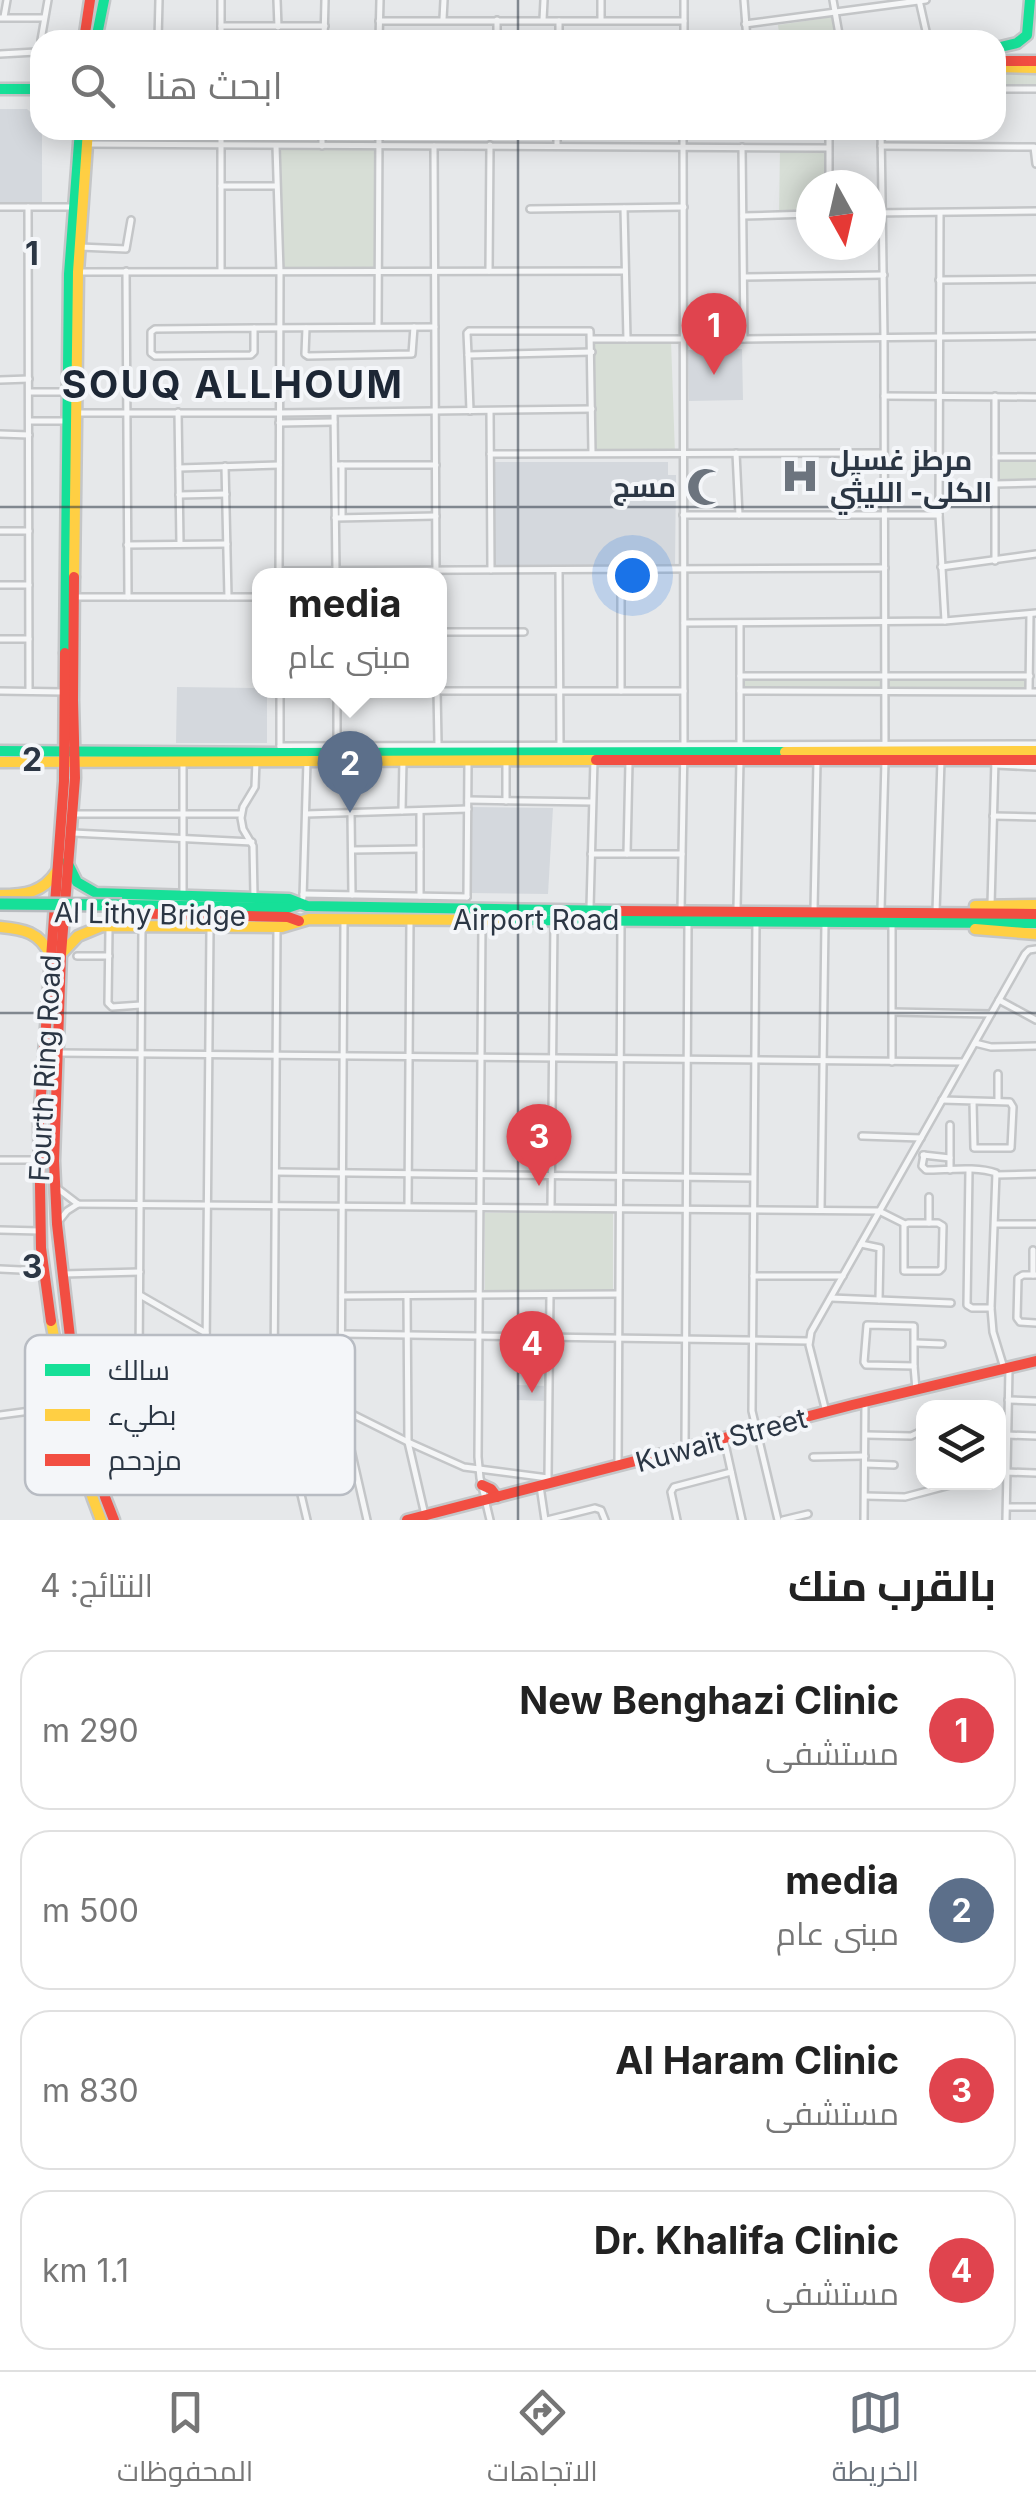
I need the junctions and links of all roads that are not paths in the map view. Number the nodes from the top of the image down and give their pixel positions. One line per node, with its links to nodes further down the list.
1 (7, 0): 19 (street)
2 (48, 0): 20 (street)
3 (90, 0): 34 (main road)
4 (104, 0): 35 (main road)
5 (158, 0): 36 (street)
6 (221, 0): 29 (street)
7 (278, 0): 31 (street)
8 (324, 0): 30 (street)
9 (380, 0): 25 (street)
10 (444, 0): 21 (street)
11 (544, 0): 23 (street)
12 (600, 0): 24 (street)
13 (684, 0): 27 (street)
14 (744, 0): 28 (street)
15 (834, 0): 18 (street)
16 (922, 0): 18 (street); 45 (street)
17 (1031, 0): 32 (main road); 46 (main road)
18 (835, 12): 28 (street); 44 (street)
19 (2, 18): 20 (street)
20 (44, 18): 33 (street)
21 (443, 20): 22 (street); 25 (street)
22 (497, 20): 23 (street); 40 (street)
23 (544, 20): 26 (street)
24 (601, 20): 26 (street); 27 (street)
25 (378, 21): 39 (street)
26 (559, 21): 41 (street)
27 (684, 21): 42 (street)
28 (745, 24): 43 (street)
29 (221, 26): 31 (street); 37 (street)
30 (324, 26): 31 (street); 38 (street)
31 (278, 27)
32 (1036, 29)
33 (42, 30)
34 (86, 30)
35 (98, 30)
36 (158, 30)
37 (221, 30)
38 (324, 30)
39 (378, 30)
40 (497, 30)
41 (559, 30)
42 (684, 30)
43 (745, 30)
44 (838, 30)
45 (926, 30)
46 (1006, 46)
47 (30, 52): 48 (street)
48 (0, 54)
49 (0, 89): 52 (main road)
50 (1006, 89): 51 (street)
51 (1036, 89)
52 (30, 90)
53 (79, 140): 81 (main road, Fourth Ring Road)
54 (87, 140): 91 (main road, Fourth Ring Road)
55 (138, 140): 63 (street)
56 (222, 140): 63 (street)
57 (322, 140): 66 (street)
58 (379, 140): 67 (street)
59 (557, 140): 64 (street)
60 (684, 140): 71 (street)
61 (828, 140): 73 (street)
62 (881, 140): 70 (street)
63 (222, 145): 65 (street); 77 (street)
64 (557, 145): 69 (street); 71 (street)
65 (276, 146): 66 (street); 78 (street)
66 (322, 146): 67 (street)
67 (379, 146): 68 (street); 94 (street)
68 (434, 146): 69 (street); 95 (street)
69 (490, 146): 96 (street)
70 (881, 146): 74 (street); 76 (street)
71 (684, 147): 72 (street); 82 (street)
72 (742, 148): 73 (street); 89 (street)
73 (828, 148): 75 (street)
74 (1036, 164)
75 (829, 170)
76 (882, 170)
77 (221, 186): 78 (street); 93 (street)
78 (276, 186): 100 (street)
79 (0, 206): 80 (street)
80 (28, 206): 81 (street); 121 (street)
81 (74, 207): 123 (main road, Fourth Ring Road)
82 (684, 207): 84 (street); 117 (street)
83 (530, 208): 84 (street)
84 (624, 208): 97 (street)
85 (1036, 211): 87 (street)
86 (886, 213): 87 (street)
87 (940, 213): 104 (street)
88 (796, 214): 89 (street)
89 (743, 216): 102 (street)
90 (131, 220): 91 (street)
91 (80, 248): 98 (main road, Fourth Ring Road)
92 (884, 260): 101 (street)
93 (221, 271): 99 (street); 100 (street)
94 (377, 271): 95 (street); 100 (street); 110 (street)
95 (434, 271): 96 (street); 106 (street)
96 (489, 271): 97 (street)
97 (626, 271): 115 (street)
98 (78, 272): 99 (street); 136 (main road, Fourth Ring Road)
99 (126, 272): 131 (street)
100 (280, 272): 108 (street)
101 (884, 274): 102 (street); 112 (street)
102 (744, 277): 116 (street)
103 (1036, 279): 104 (street)
104 (939, 280): 113 (street)
105 (414, 327): 106 (street); 109 (street); 110 (street)
106 (435, 327): 133 (street)
107 (254, 328): 107 (street); 108 (street)
108 (279, 328): 109 (street); 134 (street)
109 (306, 328): 110 (street)
110 (378, 328)
111 (1036, 336): 113 (street)
112 (884, 337): 113 (street); 116 (street); 124 (street)
113 (938, 337): 125 (street)
114 (592, 339): 115 (street); 118 (street); 119 (street)
115 (627, 339): 117 (street)
116 (744, 339): 117 (street)
117 (684, 340): 142 (street)
118 (592, 352): 119 (street); 128 (street)
119 (468, 355): 129 (street)
120 (0, 380): 121 (street)
121 (29, 380): 122 (street)
122 (29, 392): 123 (street); 137 (street)
123 (68, 392): 136 (main road, Fourth Ring Road)
124 (884, 396): 125 (street); 144 (street)
125 (938, 396): 126 (street); 159 (street)
126 (995, 396): 127 (street); 147 (street)
127 (1036, 397)
128 (592, 409): 130 (street); 146 (street)
129 (470, 411): 130 (street); 133 (street)
130 (490, 411): 145 (street)
131 (127, 412): 132 (street); 136 (street); 168 (street)
132 (178, 412): 134 (street); 153 (street)
133 (437, 412): 135 (street); 150 (street)
134 (279, 413): 135 (street); 139 (street)
135 (334, 413): 138 (street)
136 (71, 415): 137 (street); 183 (main road, Fourth Ring Road); 207 (main road, Fourth Ring Road)
137 (29, 421): 141 (street)
138 (334, 422): 139 (street); 151 (street)
139 (278, 423): 149 (street)
140 (0, 434): 141 (street)
141 (29, 434): 164 (street)
142 (683, 453): 143 (street); 146 (street); 161 (street)
143 (736, 453): 144 (street); 162 (street)
144 (884, 453): 158 (street)
145 (490, 454): 146 (street); 178 (street)
146 (592, 454)
147 (995, 457): 148 (street); 155 (street)
148 (1036, 457)
149 (279, 464): 152 (street); 172 (street)
150 (436, 464): 151 (street); 160 (street)
151 (338, 465): 163 (street)
152 (225, 466): 153 (street); 156 (street)
153 (179, 468): 157 (street)
154 (1036, 483): 155 (street)
155 (995, 484): 170 (street)
156 (226, 494): 157 (street); 167 (street)
157 (179, 495): 166 (street)
158 (884, 515): 159 (street); 162 (street); 175 (street)
159 (939, 515): 171 (street)
160 (436, 516): 163 (street); 174 (street)
161 (683, 516): 162 (street); 177 (street)
162 (739, 516)
163 (339, 518): 173 (street)
164 (29, 531): 165 (street); 182 (street)
165 (0, 532)
166 (180, 544): 167 (street); 168 (street)
167 (227, 544): 185 (street)
168 (127, 545): 184 (street)
169 (1036, 554): 170 (street)
170 (995, 561): 171 (street)
171 (941, 567): 188 (street)
172 (279, 568)
173 (336, 568)
174 (436, 568)
175 (885, 568): 177 (street); 191 (street)
176 (620, 569): 177 (street); 179 (street); 204 (street)
177 (684, 569): 189 (street)
178 (491, 570): 179 (street); 180 (street)
179 (559, 570): 203 (street)
180 (447, 572)
181 (0, 585): 182 (street)
182 (29, 585): 195 (street)
183 (75, 597): 184 (street); 220 (main road, Fourth Ring Road)
184 (128, 597): 185 (street)
185 (228, 597): 186 (street)
186 (252, 597)
187 (1033, 614): 188 (street); 196 (street)
188 (945, 621): 191 (street)
189 (684, 623): 190 (street); 205 (street)
190 (740, 623): 191 (street); 197 (street)
191 (885, 623): 198 (street)
192 (447, 632): 193 (street)
193 (524, 632)
194 (0, 639): 195 (street)
195 (29, 639): 201 (street)
196 (1033, 664): 199 (street)
197 (740, 676): 198 (street); 206 (street)
198 (886, 676): 199 (street); 208 (street)
199 (1030, 676): 209 (street)
200 (0, 691): 201 (street)
201 (29, 691): 207 (street)
202 (447, 691): 203 (street)
203 (560, 691): 204 (street); 216 (street)
204 (621, 691): 205 (street)
205 (684, 691): 218 (street)
206 (740, 691): 208 (street); 219 (street)
207 (64, 692): 220 (main road, Fourth Ring Road)
208 (885, 692): 209 (street); 222 (street)
209 (1033, 692)
210 (280, 698): 221 (street)
211 (337, 698): 214 (street)
212 (438, 698): 215 (street)
213 (1036, 748): 222 (main road)
214 (337, 749): 215 (main road); 221 (main road)
215 (438, 749): 216 (main road)
216 (560, 749): 218 (main road)
217 (0, 751): 220 (main road)
218 (684, 752): 219 (main road); 229 (main road); 258 (street)
219 (740, 752): 222 (main road); 230 (main road); 274 (street)
220 (71, 753): 223 (main road); 223 (main road); 234 (main road); 237 (main road, Fourth Ring Road); 260 (main road, Fourth Ring Road)
221 (280, 753): 223 (main road); 224 (main road); 233 (main road)
222 (885, 753): 230 (main road); 231 (main road); 276 (street)
223 (94, 755): 232 (main road); 237 (main road)
224 (307, 760): 225 (main road); 248 (street)
225 (403, 760): 226 (main road); 242 (street)
226 (468, 760): 227 (main road); 238 (street)
227 (506, 760): 228 (main road); 239 (street)
228 (594, 760): 229 (main road); 240 (street)
229 (629, 760): 257 (street)
230 (817, 760): 275 (street)
231 (940, 760): 235 (main road); 277 (street)
232 (183, 761): 233 (main road); 246 (street)
233 (256, 761): 247 (street)
234 (0, 762)
235 (995, 762): 236 (main road); 249 (street)
236 (1036, 763)
237 (75, 778): 245 (main road, Fourth Ring Road)
238 (468, 800): 239 (street); 241 (street)
239 (506, 801): 240 (street)
240 (592, 802): 256 (street)
241 (468, 810): 243 (street); 268 (street)
242 (402, 811): 243 (street); 244 (street)
243 (420, 811): 255 (street)
244 (351, 813): 248 (street); 254 (street)
245 (72, 814): 246 (street); 251 (main road, Fourth Ring Road)
246 (183, 814): 247 (street); 252 (street)
247 (241, 814): 253 (street)
248 (306, 814): 267 (street)
249 (993, 816): 250 (street); 270 (street)
250 (1036, 817)
251 (70, 833): 252 (street); 259 (main road, Fourth Ring Road)
252 (183, 839): 253 (street); 264 (street)
253 (252, 842): 266 (street)
254 (352, 850): 255 (street); 263 (street)
255 (420, 850): 265 (street)
256 (591, 854): 257 (street); 273 (street)
257 (626, 854): 258 (street)
258 (682, 854): 278 (street)
259 (68, 862): 261 (main road, Airport Road); 297 (main road, Fourth Ring Road)
260 (57, 871): 262 (main road); 297 (main road, Fourth Ring Road)
261 (111, 894): 264 (main road, Airport Road); 290 (main road)
262 (6, 895): 294 (main road)
263 (352, 895): 265 (street); 267 (street)
264 (183, 896): 266 (main road, Airport Road)
265 (420, 896): 268 (street)
266 (254, 898): 267 (main road, Airport Road)
267 (302, 901): 268 (main road, Airport Road); 269 (main road, Al Lithy Bridge, bridge)
268 (467, 903): 273 (main road, Airport Road)
269 (0, 904)
270 (991, 905): 271 (main road); 277 (main road)
271 (1036, 905)
272 (0, 911): 282 (main road, Al Lithy Bridge, bridge)
273 (590, 911): 278 (main road, Airport Road)
274 (737, 912): 275 (main road, Airport Road); 278 (main road, Airport Road)
275 (814, 912): 276 (main road, Airport Road)
276 (881, 913): 277 (main road, Airport Road)
277 (941, 913): 279 (main road, Airport Road)
278 (684, 916): 285 (main road, Airport Road); 286 (main road, Airport Road); 316 (street)
279 (1030, 918): 289 (main road, Airport Road)
280 (344, 919): 281 (main road, Airport Road); 282 (main road, Airport Road); 311 (street)
281 (410, 919): 283 (main road, Airport Road); 312 (street)
282 (299, 920): 293 (main road, Airport Road)
283 (482, 920): 284 (main road, Airport Road); 313 (street)
284 (554, 920): 285 (main road, Airport Road); 314 (street)
285 (621, 920): 315 (street)
286 (756, 921): 287 (main road, Airport Road); 317 (street)
287 (825, 922): 288 (main road, Airport Road); 318 (street)
288 (892, 922): 289 (main road, Airport Road); 302 (street)
289 (956, 924): 295 (main road)
290 (110, 926): 291 (main road, Airport Road); 297 (main road, Airport Road); 299 (street)
291 (142, 926): 292 (main road, Airport Road); 301 (street)
292 (210, 926): 293 (main road, Airport Road); 309 (street)
293 (277, 927): 310 (street)
294 (5, 928): 297 (main road)
295 (1036, 934)
296 (1036, 950): 300 (street)
297 (56, 954): 307 (main road, Fourth Ring Road); 332 (main road, Fourth Ring Road)
298 (77, 956): 299 (street)
299 (109, 956): 301 (street)
300 (999, 1000): 303 (street); 304 (street)
301 (142, 1005): 308 (street)
302 (892, 1012): 303 (street); 319 (street)
303 (991, 1014): 305 (street)
304 (1036, 1020)
305 (974, 1042): 306 (street); 320 (street)
306 (1036, 1046)
307 (56, 1054): 308 (street); 345 (main road, Fourth Ring Road)
308 (142, 1054): 309 (street); 350 (street)
309 (208, 1055): 310 (street); 351 (street)
310 (276, 1056): 311 (street); 335 (street)
311 (343, 1056): 312 (street); 336 (street)
312 (409, 1057): 313 (street); 337 (street)
313 (481, 1058): 314 (street); 339 (street)
314 (552, 1058): 315 (street); 341 (street)
315 (620, 1059): 316 (street); 342 (street)
316 (688, 1060): 317 (street); 343 (street)
317 (754, 1060): 318 (street); 344 (street)
318 (823, 1061): 319 (street); 360 (street)
319 (892, 1062): 320 (street)
320 (963, 1062): 322 (street)
321 (998, 1074): 324 (street)
322 (942, 1100): 323 (street); 327 (street)
323 (973, 1101): 324 (street); 324 (street)
324 (998, 1101)
325 (950, 1126): 330 (street)
326 (862, 1136): 327 (street)
327 (921, 1138): 328 (street)
328 (913, 1152): 329 (street); 361 (street)
329 (924, 1155): 330 (street); 333 (street)
330 (950, 1158): 333 (street)
331 (0, 1160): 332 (street)
332 (39, 1160): 346 (main road, Fourth Ring Road)
333 (950, 1170): 334 (street)
334 (969, 1170): 340 (street); 388 (street)
335 (275, 1172): 336 (street); 352 (street)
336 (342, 1173): 337 (street); 353 (street)
337 (408, 1174): 339 (street); 354 (street)
338 (1036, 1174): 340 (street)
339 (480, 1175): 341 (street); 355 (street)
340 (996, 1175): 365 (street)
341 (552, 1176): 342 (street); 356 (street)
342 (618, 1176): 343 (street); 357 (street)
343 (686, 1177): 344 (street); 358 (street)
344 (753, 1178): 359 (street)
345 (54, 1186): 348 (main road, Fourth Ring Road); 349 (street)
346 (39, 1194): 348 (main road); 368 (main road, Fourth Ring Road)
347 (929, 1196): 362 (street)
348 (56, 1200): 363 (main road, Fourth Ring Road)
349 (78, 1204): 350 (street); 363 (street)
350 (140, 1204): 351 (street); 373 (street)
351 (207, 1205): 352 (street); 390 (street)
352 (275, 1206): 353 (street); 395 (street)
353 (342, 1206): 354 (street); 381 (street)
354 (408, 1206): 355 (street)
355 (480, 1207): 356 (street); 383 (street)
356 (551, 1208): 357 (street)
357 (618, 1208): 358 (street); 378 (street)
358 (686, 1209): 359 (street); 400 (street)
359 (753, 1209): 360 (street); 376 (street)
360 (821, 1210): 361 (street)
361 (880, 1211): 364 (street); 369 (street)
362 (930, 1223): 364 (street); 364 (street)
363 (57, 1224): 374 (main road, Fourth Ring Road)
364 (905, 1224)
365 (995, 1224): 366 (street); 388 (street)
366 (1036, 1224)
367 (0, 1230): 368 (street)
368 (40, 1231): 372 (main road, Fourth Ring Road)
369 (861, 1244): 377 (street); 385 (street)
370 (1033, 1250): 375 (street)
371 (0, 1270): 372 (street)
372 (43, 1272): 387 (main road, Fourth Ring Road)
373 (140, 1272): 374 (street); 379 (street)
374 (62, 1274): 393 (main road, Fourth Ring Road)
375 (1034, 1275): 389 (street)
376 (753, 1276): 377 (street); 401 (street)
377 (843, 1276): 384 (street)
378 (618, 1294): 380 (street); 399 (street)
379 (140, 1295): 390 (street); 394 (street)
380 (550, 1295): 383 (street); 398 (street)
381 (342, 1296): 382 (street); 391 (street)
382 (407, 1296): 383 (street); 396 (street)
383 (479, 1296): 397 (street)
384 (831, 1298): 385 (street); 402 (street)
385 (880, 1300): 386 (street)
386 (952, 1303)
387 (49, 1308): 392 (main road, Fourth Ring Road); 393 (main road)
388 (991, 1308): 407 (street)
389 (1036, 1323)
390 (206, 1333)
391 (341, 1334): 396 (street)
392 (54, 1335)
393 (69, 1335)
394 (139, 1335)
395 (274, 1335)
396 (408, 1335): 397 (street); 423 (street)
397 (479, 1336): 398 (street); 431 (street)
398 (549, 1337): 399 (street); 435 (street)
399 (618, 1338): 400 (street); 430 (street)
400 (684, 1339): 401 (street); 424 (street)
401 (753, 1340): 402 (street); 417 (street)
402 (809, 1340): 413 (street)
403 (916, 1343): 404 (street); 406 (street); 406 (street)
404 (942, 1344)
405 (1036, 1361): 407 (main road, Kuwait Street)
406 (914, 1366): 408 (street)
407 (1006, 1368): 408 (main road, Kuwait Street); 409 (street)
408 (916, 1390): 411 (main road, Kuwait Street)
409 (1008, 1400): 410 (street); 416 (street)
410 (1036, 1401)
411 (866, 1402): 413 (main road, Kuwait Street); 419 (street)
412 (25, 1412): 414 (street)
413 (826, 1412): 417 (main road, Kuwait Street)
414 (0, 1415)
415 (355, 1416): 423 (street)
416 (1008, 1423): 420 (street)
417 (755, 1431): 422 (main road, Kuwait Street); 458 (street)
418 (916, 1434): 419 (street)
419 (866, 1435): 425 (street)
420 (1007, 1435): 421 (street); 433 (street)
421 (1036, 1436)
422 (724, 1440): 424 (main road, Kuwait Street); 432 (street)
423 (408, 1442): 431 (street); 447 (street)
424 (686, 1450): 430 (main road, Kuwait Street)
425 (865, 1456): 426 (street); 427 (street)
426 (813, 1457)
427 (865, 1464): 428 (street); 442 (street)
428 (894, 1465)
429 (355, 1467): 451 (street)
430 (618, 1467): 435 (main road, Kuwait Street)
431 (479, 1470): 435 (street); 436 (street)
432 (731, 1472): 456 (street); 457 (street)
433 (1006, 1472): 434 (street)
434 (1036, 1474)
435 (545, 1483): 443 (main road, Kuwait Street); 454 (street)
436 (482, 1486): 443 (main road)
437 (931, 1490): 442 (street)
438 (1004, 1490): 444 (street)
439 (92, 1495): 448 (main road, Fourth Ring Road)
440 (105, 1495): 449 (main road, Fourth Ring Road)
441 (301, 1495): 450 (street)
442 (864, 1496): 459 (street)
443 (491, 1498): 447 (main road, Kuwait Street); 453 (street)
444 (1007, 1506): 445 (street); 460 (street)
445 (1036, 1507)
446 (808, 1514): 458 (street)
447 (433, 1516): 452 (main road, Kuwait Street)
448 (101, 1520)
449 (114, 1520)
450 (307, 1520)
451 (367, 1520)
452 (407, 1520)
453 (490, 1520)
454 (546, 1520): 455 (street)
455 (605, 1520)
456 (677, 1520)
457 (742, 1520)
458 (780, 1520)
459 (864, 1520)
460 (1006, 1520)

